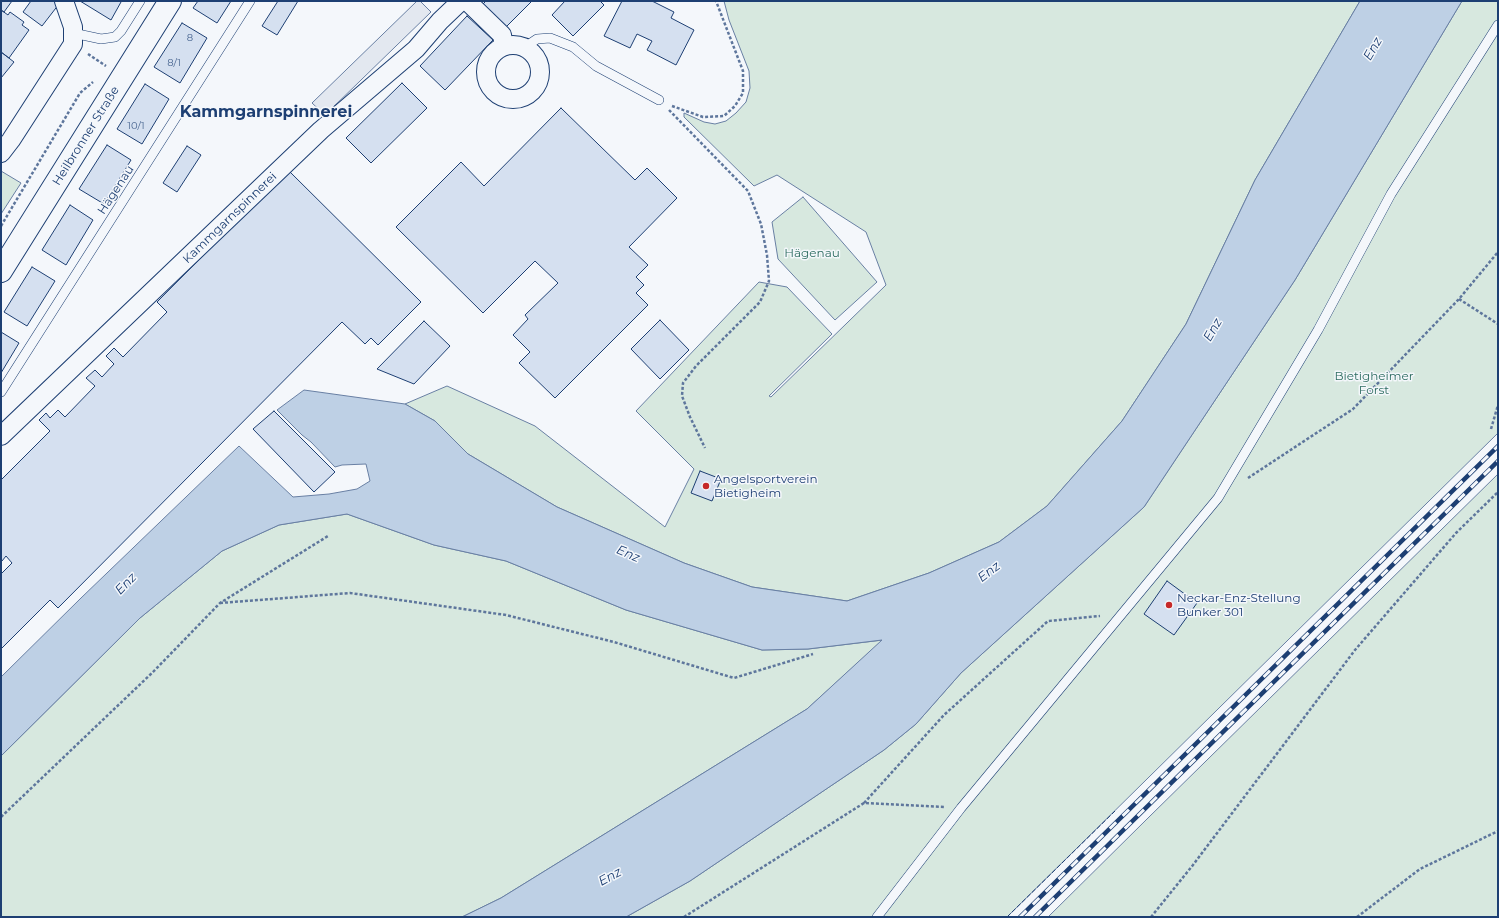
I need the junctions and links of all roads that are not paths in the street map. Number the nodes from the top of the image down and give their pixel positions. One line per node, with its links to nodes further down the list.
1 (64, 1): 8 (street)
2 (140, 1): 8 (lane)
3 (170, 1): 13 (main road, Heilbronner Straße)
4 (250, 1): 14 (lane, Hägenau)
5 (460, 1): 15 (street, Kammgarnspinnerei)
6 (467, 1): 9 (street)
7 (1498, 25): 16 (lane)
8 (73, 38): 12 (street)
9 (504, 46): 10 (street); 10 (street)
10 (525, 47): 11 (lane)
11 (658, 100)
12 (1, 153)
13 (1, 271)
14 (1, 392)
15 (1, 436)
16 (877, 917)

